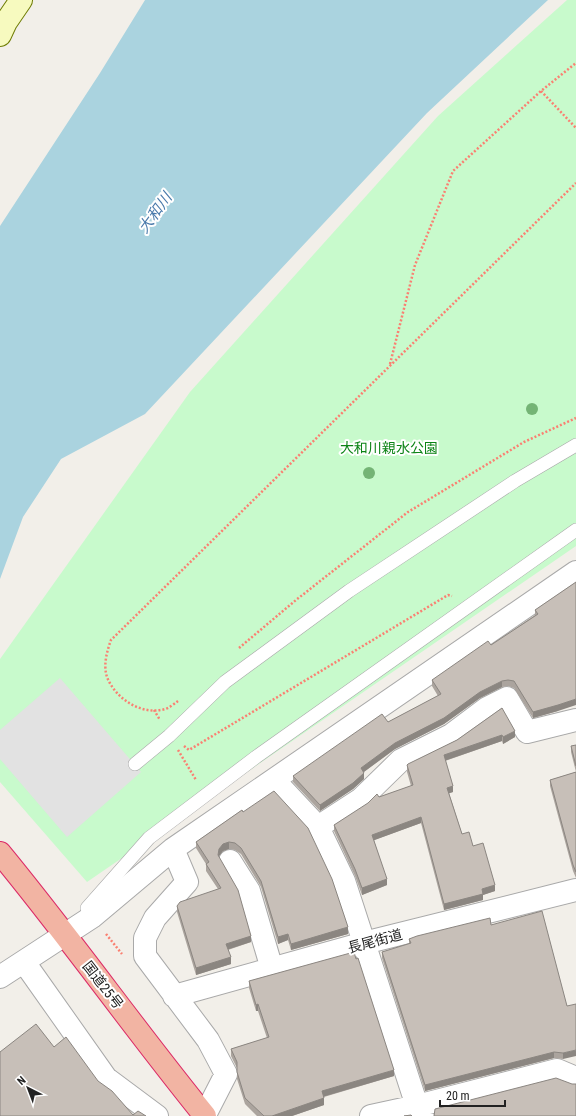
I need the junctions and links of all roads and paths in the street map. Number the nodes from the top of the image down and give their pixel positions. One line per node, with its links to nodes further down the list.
1 (21, 0): 2 (main road)
2 (0, 35)
3 (576, 63): 4 (path)
4 (540, 91): 5 (path); 7 (path)
5 (576, 128)
6 (576, 183): 7 (path)
7 (390, 366): 14 (path)
8 (576, 418): 13 (path)
9 (576, 445): 16 (lane)
10 (576, 530): 12 (lane)
11 (576, 572): 18 (street)
12 (478, 600): 16 (path); 19 (lane)
13 (235, 651)
14 (182, 699)
15 (576, 720): 20 (street)
16 (169, 736): 17 (lane); 19 (path)
17 (135, 764)
18 (274, 780): 20 (street); 21 (street)
19 (206, 795): 25 (lane)
20 (318, 827): 27 (street)
21 (173, 849): 26 (street); 31 (street)
22 (0, 853): 26 (highway, 国道25号)
23 (230, 861): 29 (street)
24 (576, 890): 27 (street, 長尾街道)
25 (87, 908)
26 (64, 935): 28 (street); 35 (highway, 国道25号)
27 (364, 944): 29 (street, 長尾街道); 33 (street)
28 (24, 962): 30 (street); 34 (street)
29 (272, 969): 31 (street, 長尾街道)
30 (0, 977)
31 (174, 996): 35 (street)
32 (576, 1078): 33 (street)
33 (420, 1111): 36 (street)
34 (157, 1116)
35 (205, 1116)
36 (371, 1116)

